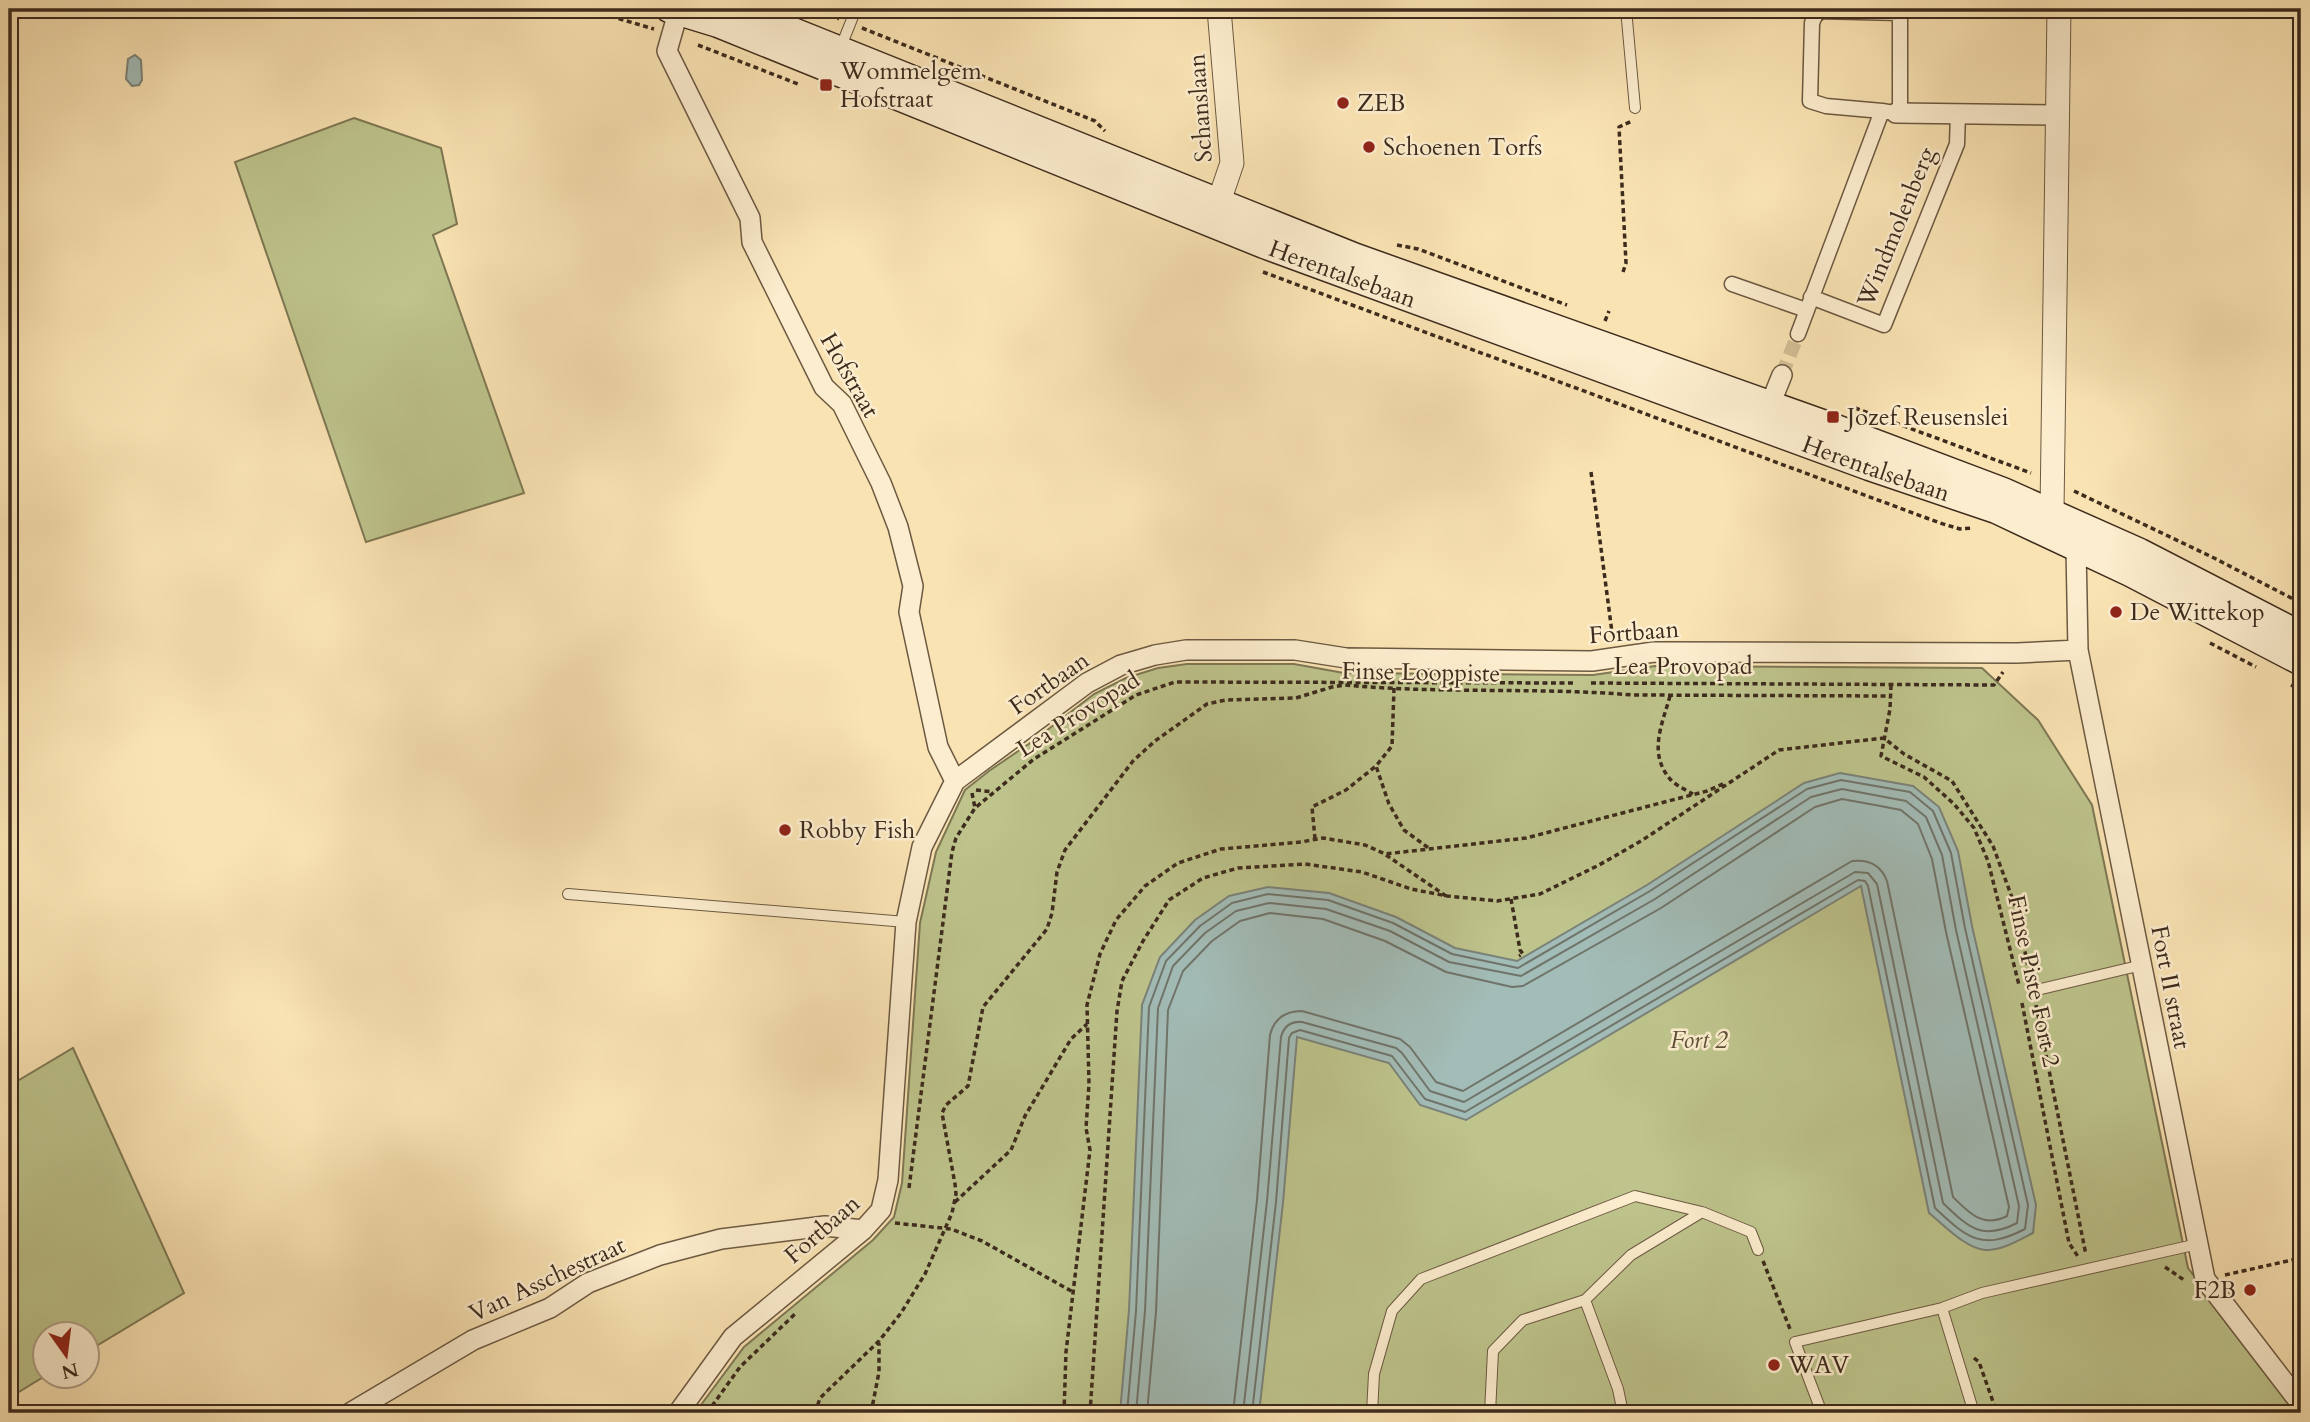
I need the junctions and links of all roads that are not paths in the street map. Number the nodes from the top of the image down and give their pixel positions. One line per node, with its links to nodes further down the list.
1 (737, 9): 8 (main road, Herentalsebaan)
2 (856, 9): 8 (lane)
3 (1219, 9): 13 (street, Schanslaan)
4 (1626, 9): 9 (lane)
5 (2059, 9): 12 (street)
6 (1818, 10): 10 (street, Windmolenberg); 10 (street)
7 (674, 16): 13 (main road, Herentalsebaan); 25 (street, Hofstraat)
8 (840, 49): 13 (main road, Herentalsebaan)
9 (1636, 108)
10 (1893, 112): 11 (street, Windmolenberg); 15 (street)
11 (1958, 114): 12 (street, Windmolenberg); 15 (street, Windmolenberg)
12 (2057, 115): 19 (street)
13 (1215, 212): 18 (main road, Herentalsebaan); 20 (main road, Herentalsebaan)
14 (1732, 284): 15 (street, Windmolenberg)
15 (1808, 304): 16 (street)
16 (1798, 334)
17 (1782, 375): 18 (street)
18 (1770, 405): 19 (main road, Herentalsebaan)
19 (2052, 511): 20 (street); 21 (street); 22 (main road, Herentalsebaan)
20 (2022, 523): 21 (main road, Herentalsebaan)
21 (2076, 548): 23 (street, Fort II straat); 24 (main road, Herentalsebaan)
22 (2301, 635)
23 (2078, 650): 25 (street, Fortbaan); 28 (street, Fort II straat)
24 (2301, 662)
25 (963, 785): 27 (street, Fortbaan)
26 (568, 894): 27 (lane)
27 (906, 922): 31 (street, Fortbaan)
28 (2142, 965): 29 (lane); 32 (street, Fort II straat)
29 (2033, 991)
30 (1702, 1212): 33 (lane); 34 (lane); 40 (lane)
31 (863, 1230): 38 (street, Van Asschestraat); 39 (street, Fortbaan)
32 (2198, 1244): 35 (lane); 36 (street, Fort II straat)
33 (1758, 1250)
34 (1585, 1300): 41 (lane); 42 (lane)
35 (1942, 1308): 37 (lane); 43 (lane)
36 (2301, 1404)
37 (1819, 1408)
38 (350, 1413)
39 (678, 1413)
40 (1372, 1413)
41 (1490, 1413)
42 (1623, 1413)
43 (1974, 1413)

